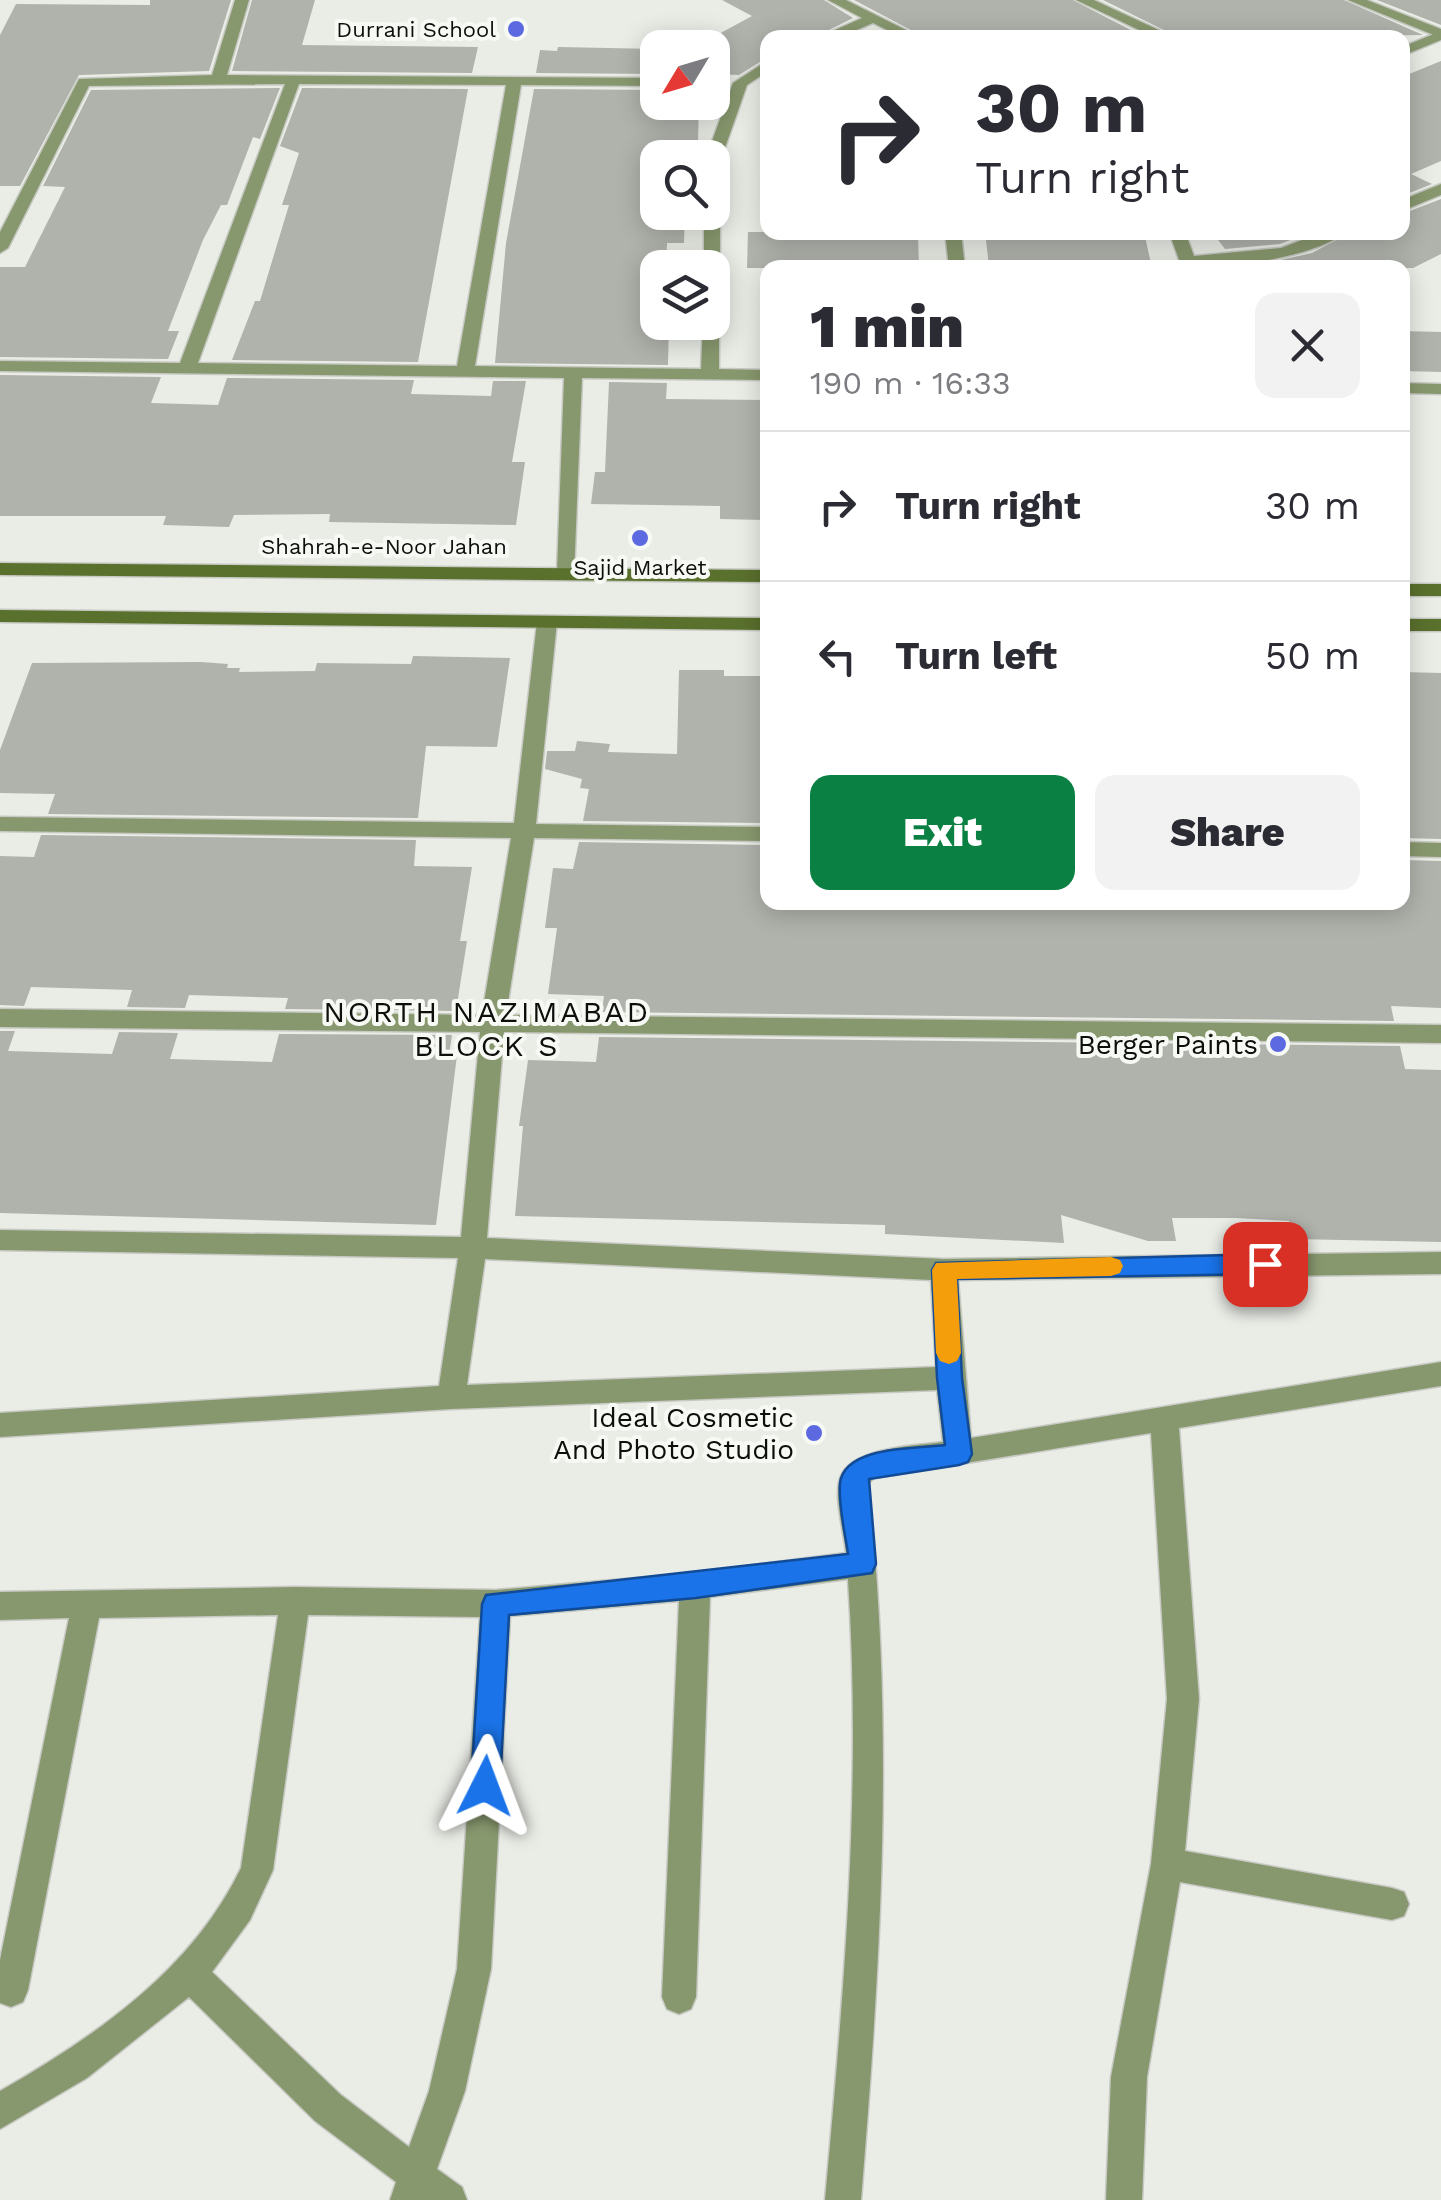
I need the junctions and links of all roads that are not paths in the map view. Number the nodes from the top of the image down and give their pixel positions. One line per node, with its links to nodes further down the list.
1 (242, 0): 12 (street)
2 (1083, 0): 8 (street)
3 (1356, 0): 9 (street)
4 (846, 2): 5 (street)
5 (874, 18): 6 (street); 7 (street)
6 (844, 30)
7 (899, 30)
8 (1151, 30)
9 (1441, 34): 10 (street)
10 (1410, 48)
11 (760, 68): 16 (street)
12 (218, 79): 13 (street); 20 (street)
13 (294, 79): 14 (street); 24 (street)
14 (514, 81): 15 (street); 25 (street)
15 (640, 82)
16 (718, 140)
17 (1441, 189): 18 (street)
18 (1410, 203)
19 (1318, 240): 21 (street)
20 (0, 248)
21 (1224, 260)
22 (711, 340): 27 (street)
23 (0, 366): 24 (street)
24 (187, 368): 25 (street)
25 (465, 371): 26 (street)
26 (573, 372): 27 (street); 32 (street)
27 (710, 374): 28 (street)
28 (760, 376)
29 (1410, 388): 30 (street)
30 (1441, 389)
31 (0, 568): 32 (main road, Shahrah-e-Noor Jahan)
32 (567, 572): 33 (main road, Shahrah-e-Noor Jahan)
33 (760, 576)
34 (1410, 590): 35 (main road)
35 (1441, 590)
36 (0, 616): 37 (main road)
37 (547, 622): 38 (main road); 42 (street)
38 (760, 624)
39 (1410, 625): 40 (main road)
40 (1441, 625)
41 (0, 824): 42 (street)
42 (524, 829): 43 (street); 47 (street)
43 (760, 834)
44 (1410, 849): 45 (street)
45 (1441, 850)
46 (0, 1018): 47 (street)
47 (493, 1020): 48 (street); 50 (street)
48 (1441, 1034)
49 (0, 1240): 50 (street)
50 (473, 1248): 52 (street); 55 (street)
51 (1441, 1262): 52 (street)
52 (944, 1270): 54 (street)
53 (1441, 1374): 56 (street)
54 (950, 1378): 55 (street); 58 (street)
55 (452, 1397): 57 (street)
56 (1164, 1419): 58 (street); 65 (street)
57 (0, 1425)
58 (959, 1454): 59 (street)
59 (862, 1564): 60 (street); 73 (street)
60 (696, 1586): 62 (street); 69 (street)
61 (294, 1601): 62 (street); 64 (street); 67 (street)
62 (496, 1604): 71 (street)
63 (0, 1606): 64 (street)
64 (86, 1607): 68 (street)
65 (1167, 1864): 66 (street); 74 (street)
66 (1392, 1904)
67 (187, 1972): 70 (street); 71 (street)
68 (11, 1990)
69 (678, 1997)
70 (0, 2111)
71 (413, 2188): 72 (street)
72 (450, 2200)
73 (843, 2200)
74 (1124, 2200)

